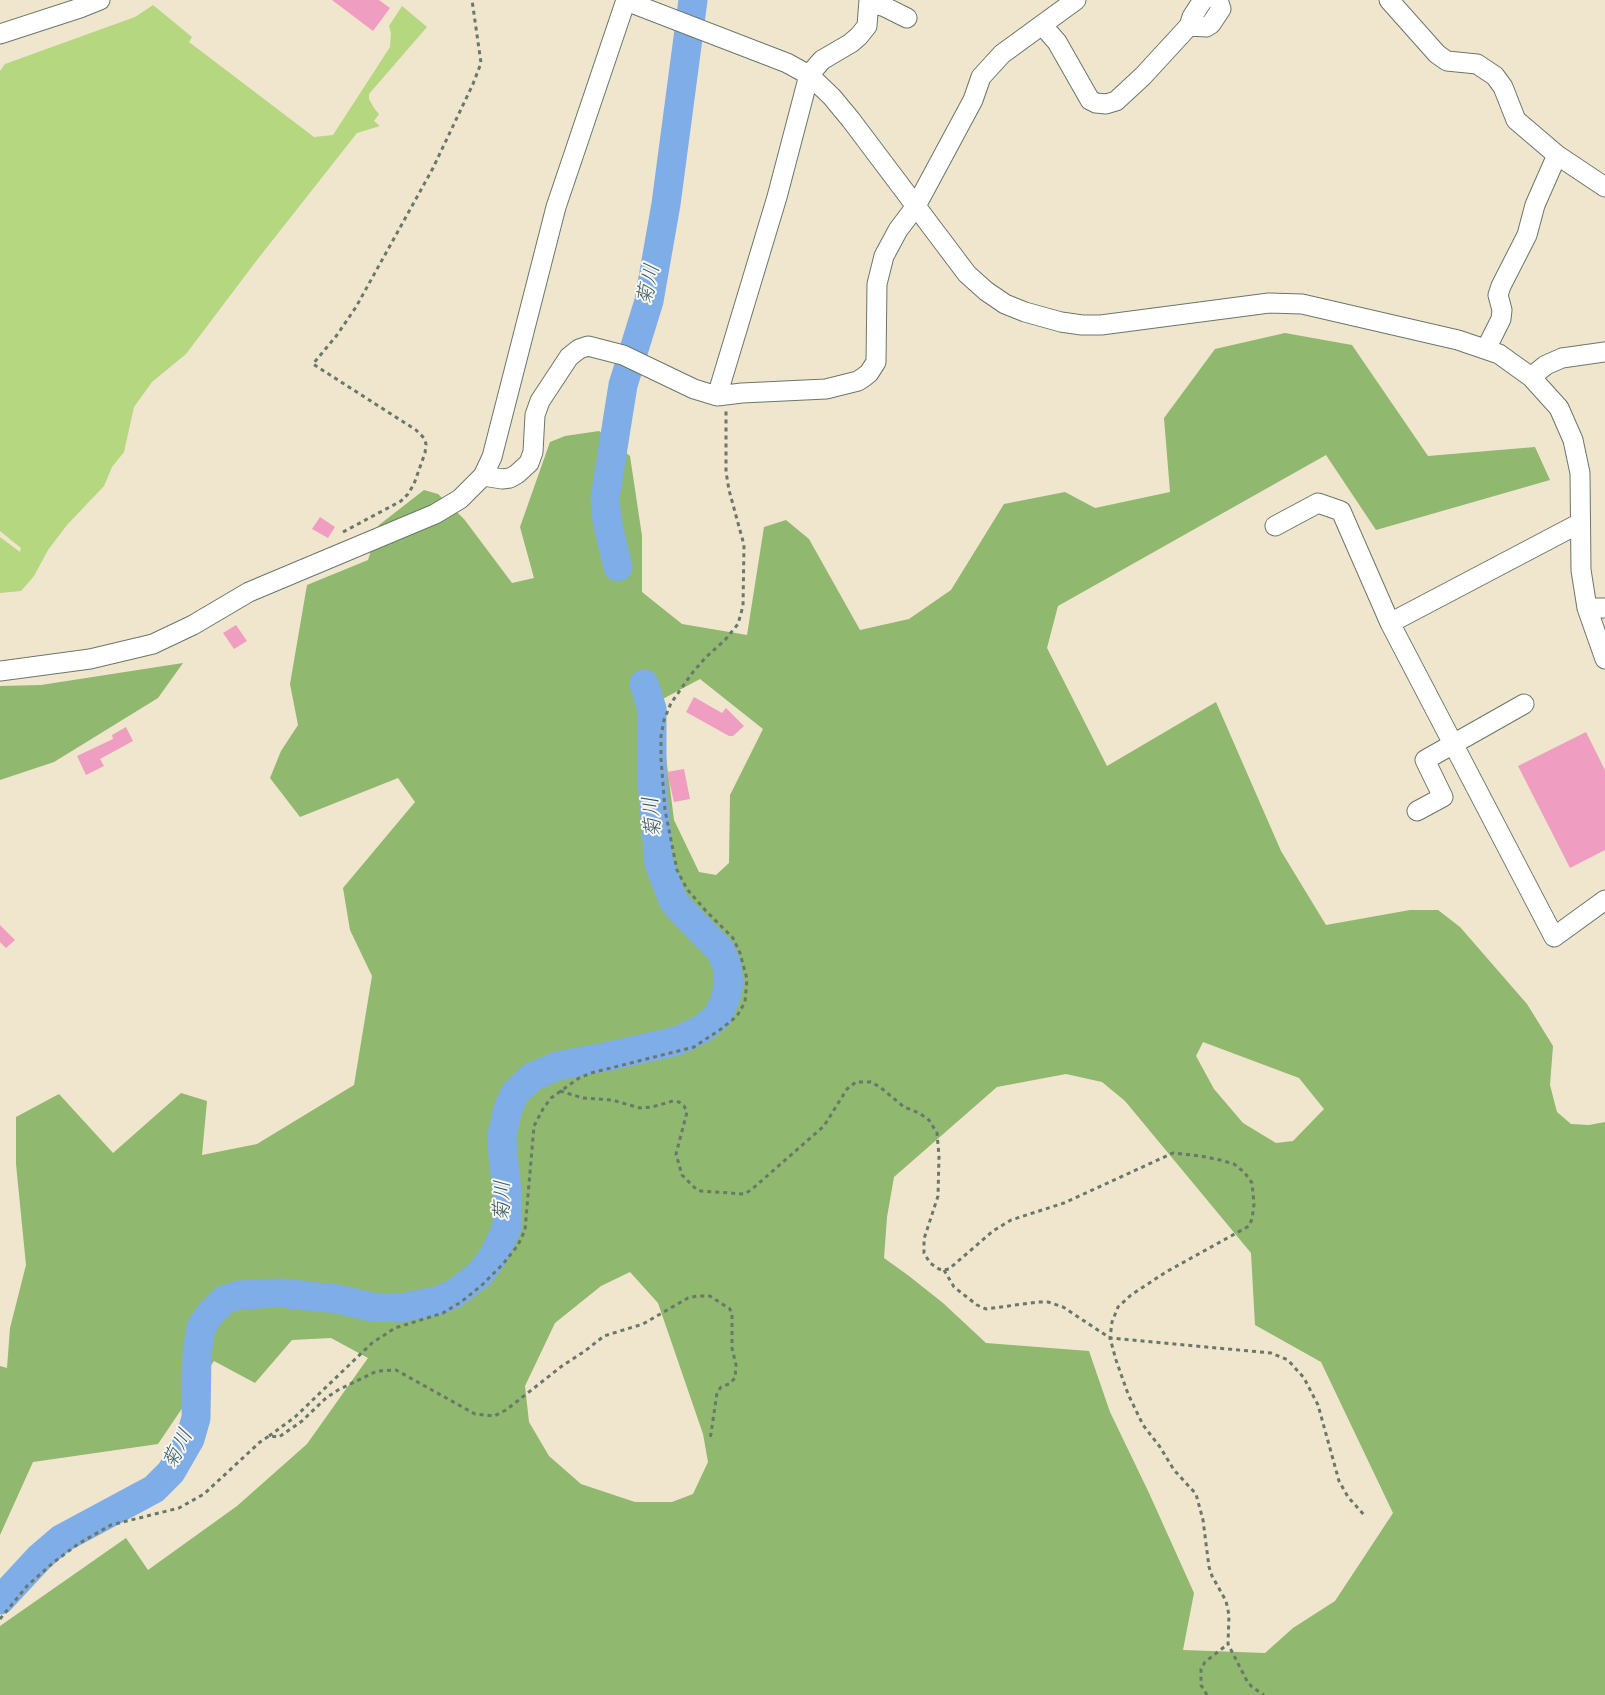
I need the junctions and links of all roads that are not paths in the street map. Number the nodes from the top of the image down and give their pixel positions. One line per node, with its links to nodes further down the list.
1 (100, 0): 11 (street)
2 (1076, 0): 9 (street)
3 (1203, 0): 10 (street)
4 (1218, 0): 10 (street)
5 (1389, 0): 13 (street)
6 (626, 1): 12 (street); 20 (street)
7 (869, 1): 8 (street); 12 (street)
8 (907, 18)
9 (1042, 25): 10 (street); 15 (street)
10 (1189, 26)
11 (0, 34)
12 (809, 75): 15 (street); 19 (street)
13 (1557, 155): 14 (street); 16 (street)
14 (1605, 186)
15 (916, 206): 16 (street); 19 (street)
16 (1486, 349): 18 (street)
17 (1605, 352): 18 (street)
18 (1531, 377): 21 (street)
19 (721, 396): 20 (street)
20 (483, 476): 26 (street)
21 (1580, 523): 23 (street); 24 (street)
22 (1275, 526): 24 (street)
23 (1596, 608): 25 (street)
24 (1390, 623): 28 (street)
25 (1605, 659)
26 (0, 671)
27 (1524, 704): 28 (street)
28 (1453, 744): 29 (street); 30 (street)
29 (1417, 811)
30 (1605, 900)

